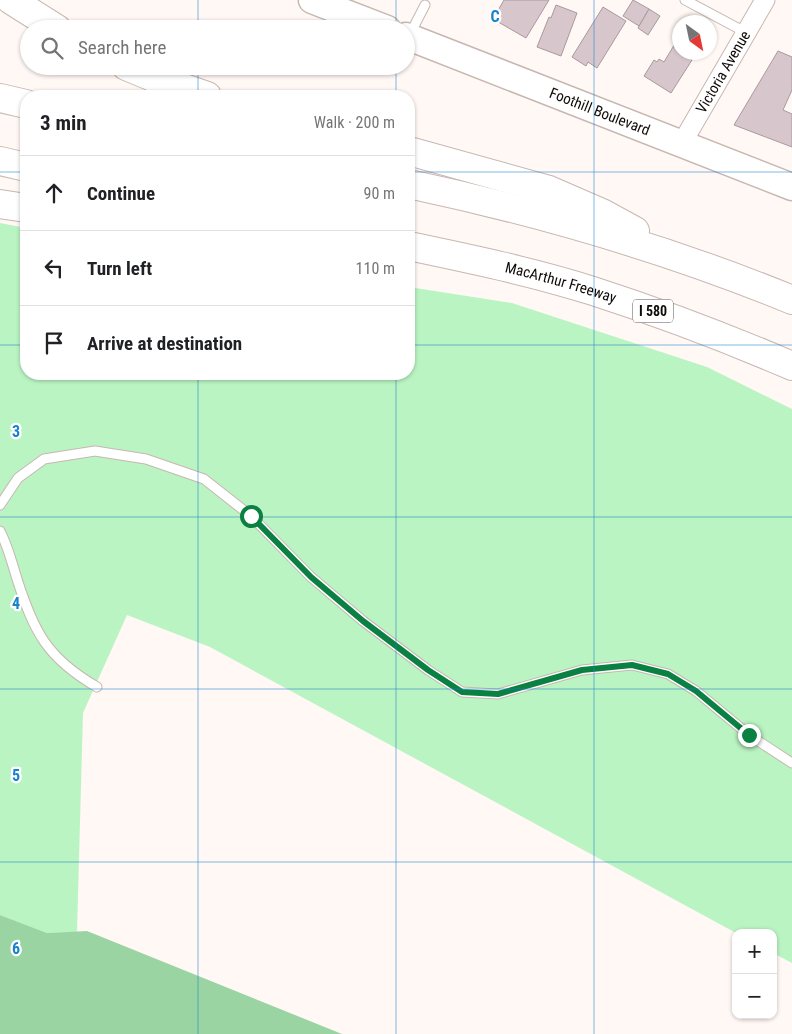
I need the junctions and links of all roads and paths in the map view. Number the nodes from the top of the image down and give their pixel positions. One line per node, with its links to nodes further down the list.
1 (11, 0): 6 (highway)
2 (312, 0): 7 (street, Foothill Boulevard)
3 (685, 0): 9 (lane)
4 (761, 2): 9 (street, Victoria Avenue)
5 (425, 5): 8 (lane)
6 (43, 20)
7 (364, 20)
8 (413, 20)
9 (747, 33): 15 (street, Victoria Avenue)
10 (415, 39): 15 (street, Foothill Boulevard)
11 (148, 75): 12 (highway)
12 (190, 90)
13 (0, 98): 14 (highway)
14 (20, 103)
15 (682, 143): 20 (street, Foothill Boulevard)
16 (415, 153): 25 (highway)
17 (0, 162): 18 (highway)
18 (20, 166)
19 (415, 185): 25 (highway)
20 (792, 187)
21 (0, 204): 22 (highway)
22 (20, 207)
23 (415, 247): 26 (highway, MacArthur Freeway / I 580)
24 (415, 260): 26 (highway)
25 (686, 260): 27 (highway)
26 (509, 268): 28 (highway, MacArthur Freeway / I 580)
27 (792, 300)
28 (792, 366)
29 (0, 505): 32 (lane)
30 (0, 531): 31 (lane)
31 (97, 687)
32 (792, 764)

